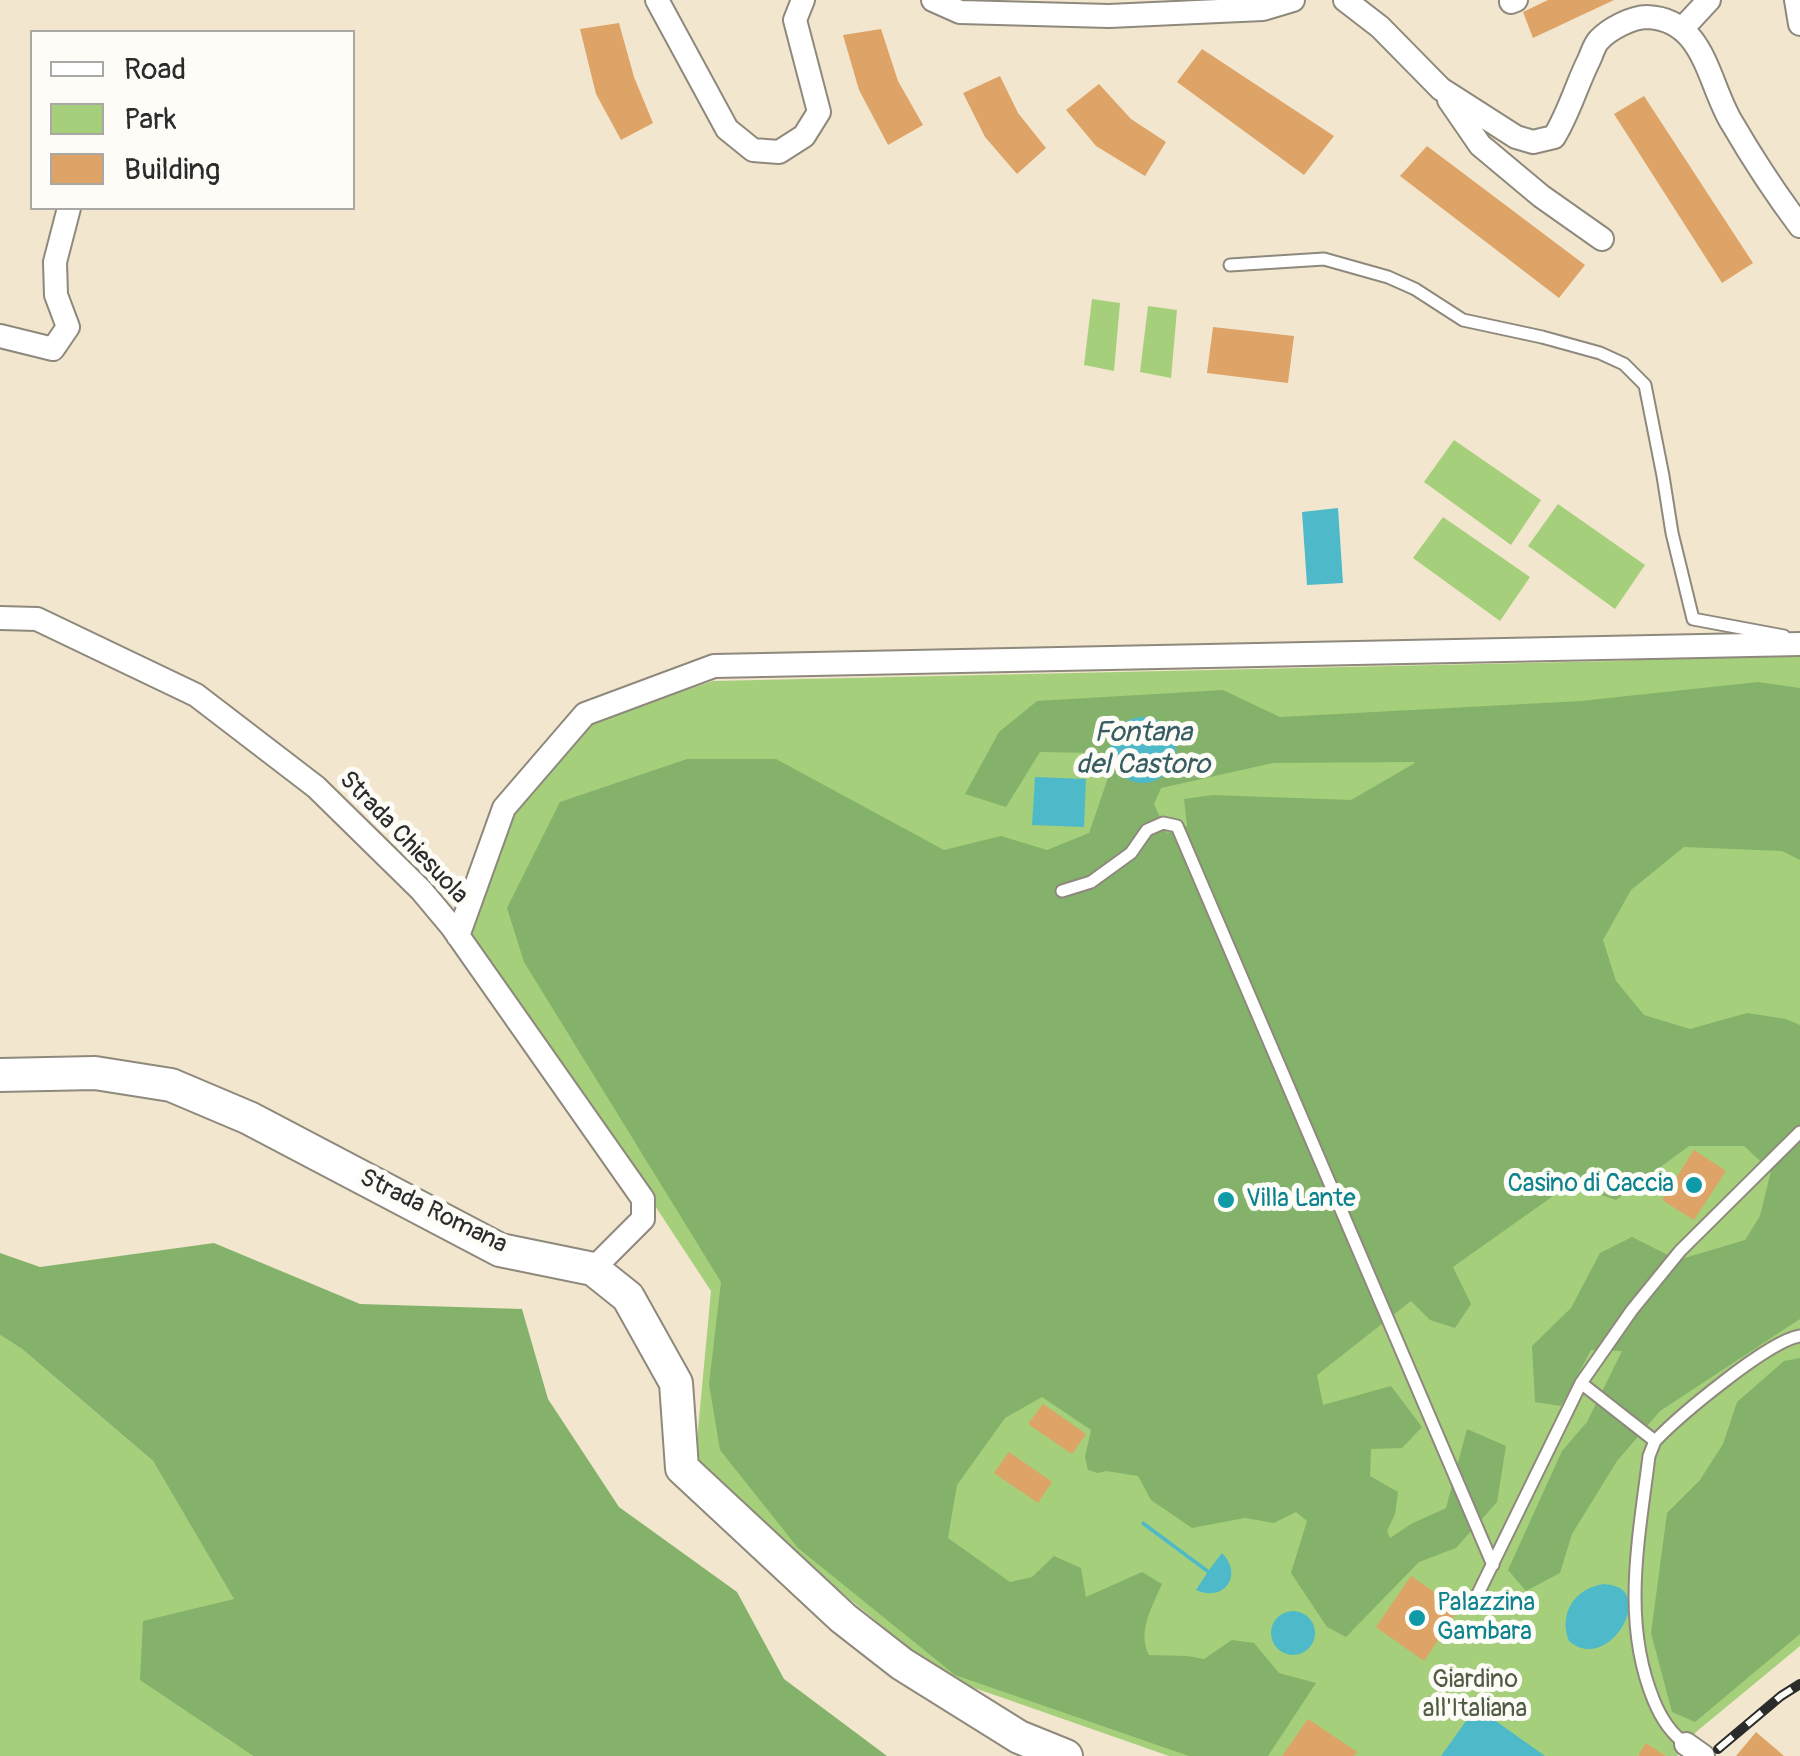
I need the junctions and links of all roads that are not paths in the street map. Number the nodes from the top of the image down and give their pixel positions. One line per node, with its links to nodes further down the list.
1 (657, 0): 2 (street)
2 (804, 0)
3 (933, 0): 4 (street)
4 (1292, 0)
5 (1344, 0): 10 (street)
6 (1709, 0): 9 (street)
7 (1796, 0): 8 (street)
8 (1800, 24)
9 (1682, 29): 10 (street); 12 (street)
10 (1441, 88): 13 (street)
11 (69, 210): 15 (street)
12 (1800, 226)
13 (1602, 238)
14 (1230, 265): 17 (lane)
15 (0, 336)
16 (0, 618): 19 (street, Strada Chiesuola)
17 (1800, 642): 19 (street)
18 (1062, 891): 26 (lane)
19 (458, 936): 22 (street, Strada Chiesuola)
20 (0, 1075): 22 (street, Strada Romana)
21 (1800, 1132): 24 (lane)
22 (593, 1269): 29 (street, Strada Romana)
23 (1800, 1336): 25 (lane)
24 (1581, 1383): 25 (lane); 26 (lane)
25 (1655, 1441): 28 (lane)
26 (1493, 1565): 27 (lane)
27 (1472, 1606)
28 (1694, 1750)
29 (1066, 1756)

